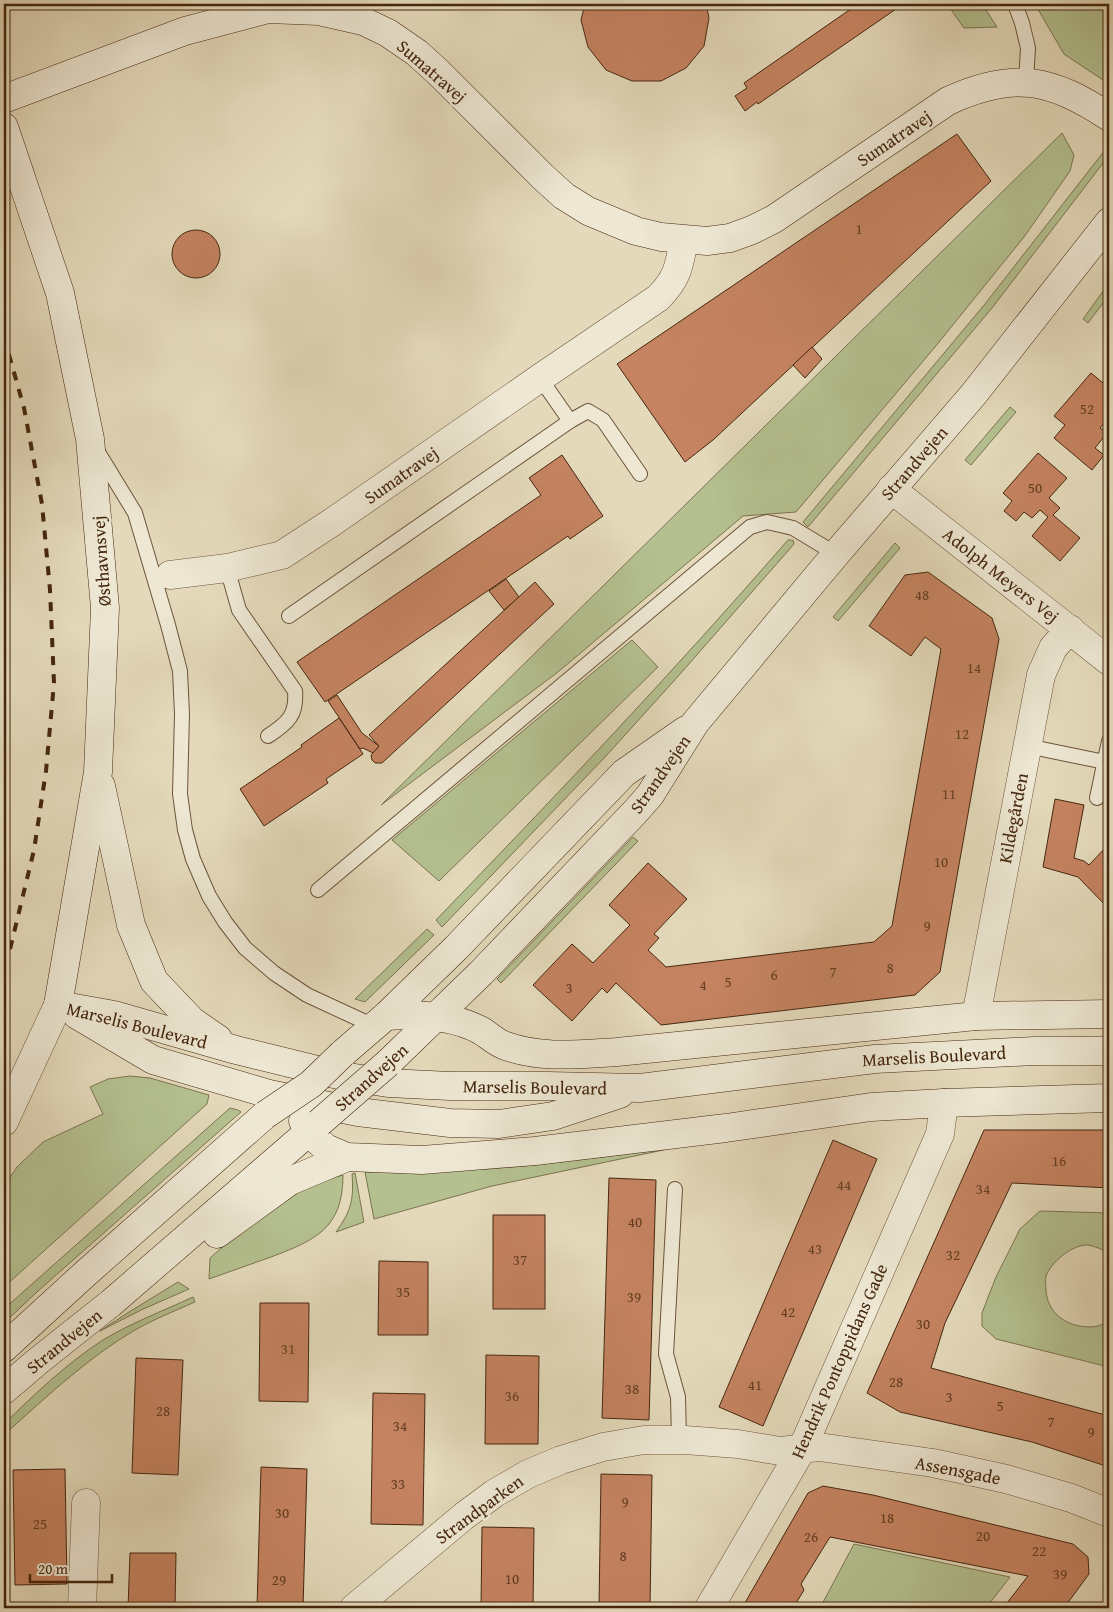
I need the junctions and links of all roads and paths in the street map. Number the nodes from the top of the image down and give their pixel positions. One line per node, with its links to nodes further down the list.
1 (1014, 4): 2 (lane)
2 (1026, 82): 4 (street, Sumatravej); 7 (street, Sumatravej)
3 (4, 99): 7 (street, Sumatravej)
4 (1109, 117)
5 (4, 128): 10 (street, Østhavnsvej)
6 (1109, 222): 12 (street, Strandvejen)
7 (684, 240): 8 (street, Sumatravej)
8 (540, 378): 9 (lane); 14 (street, Sumatravej)
9 (570, 420): 11 (lane); 16 (lane)
10 (90, 439): 24 (street, Østhavnsvej); 32 (lane)
11 (640, 474)
12 (891, 489): 13 (street, Strandvejen); 17 (street, Adolph Meyers Vej)
13 (836, 554): 19 (street, Strandvejen); 26 (lane)
14 (227, 568): 15 (street, Sumatravej); 20 (lane)
15 (170, 576)
16 (289, 616)
17 (1070, 629): 18 (street, Adolph Meyers Vej); 22 (street, Kildegården)
18 (1109, 661)
19 (696, 723): 27 (street, Strandvejen); 32 (street, Strandvejen)
20 (268, 736)
21 (1109, 741): 23 (lane)
22 (1027, 746): 23 (lane); 31 (street, Kildegården)
23 (1105, 762): 25 (lane)
24 (98, 772): 28 (street, Østhavnsvej); 34 (street)
25 (1097, 798)
26 (318, 890)
27 (469, 985): 30 (street, Strandvejen); 33 (street)
28 (58, 1005): 34 (street, Marselis Boulevard); 37 (street, Marselis Boulevard); 40 (street, Østhavnsvej)
29 (1109, 1014): 31 (street)
30 (437, 1016): 32 (street); 33 (street); 41 (street, Strandvejen, bridge)
31 (976, 1016): 33 (street)
32 (380, 1021): 36 (street, Strandvejen, bridge)
33 (482, 1031)
34 (236, 1050): 37 (street, Marselis Boulevard)
35 (1109, 1051): 37 (street, Marselis Boulevard)
36 (311, 1084): 41 (street); 45 (street, Strandvejen, bridge)
37 (640, 1088)
38 (1109, 1098): 39 (street)
39 (944, 1103): 42 (street); 48 (street, Hendrik Pontoppidans Gade)
40 (4, 1122)
41 (310, 1126): 42 (street); 44 (street, Strandvejen)
42 (347, 1157): 44 (street)
43 (674, 1189): 47 (lane)
44 (111, 1303): 46 (street, Strandvejen)
45 (4, 1348)
46 (4, 1390)
47 (679, 1440): 48 (street, Strandparken); 52 (street, Strandparken)
48 (802, 1449): 50 (street, Assensgade); 53 (street, Hendrik Pontoppidans Gade)
49 (86, 1503): 51 (street)
50 (1109, 1513)
51 (82, 1608)
52 (354, 1608)
53 (709, 1608)

